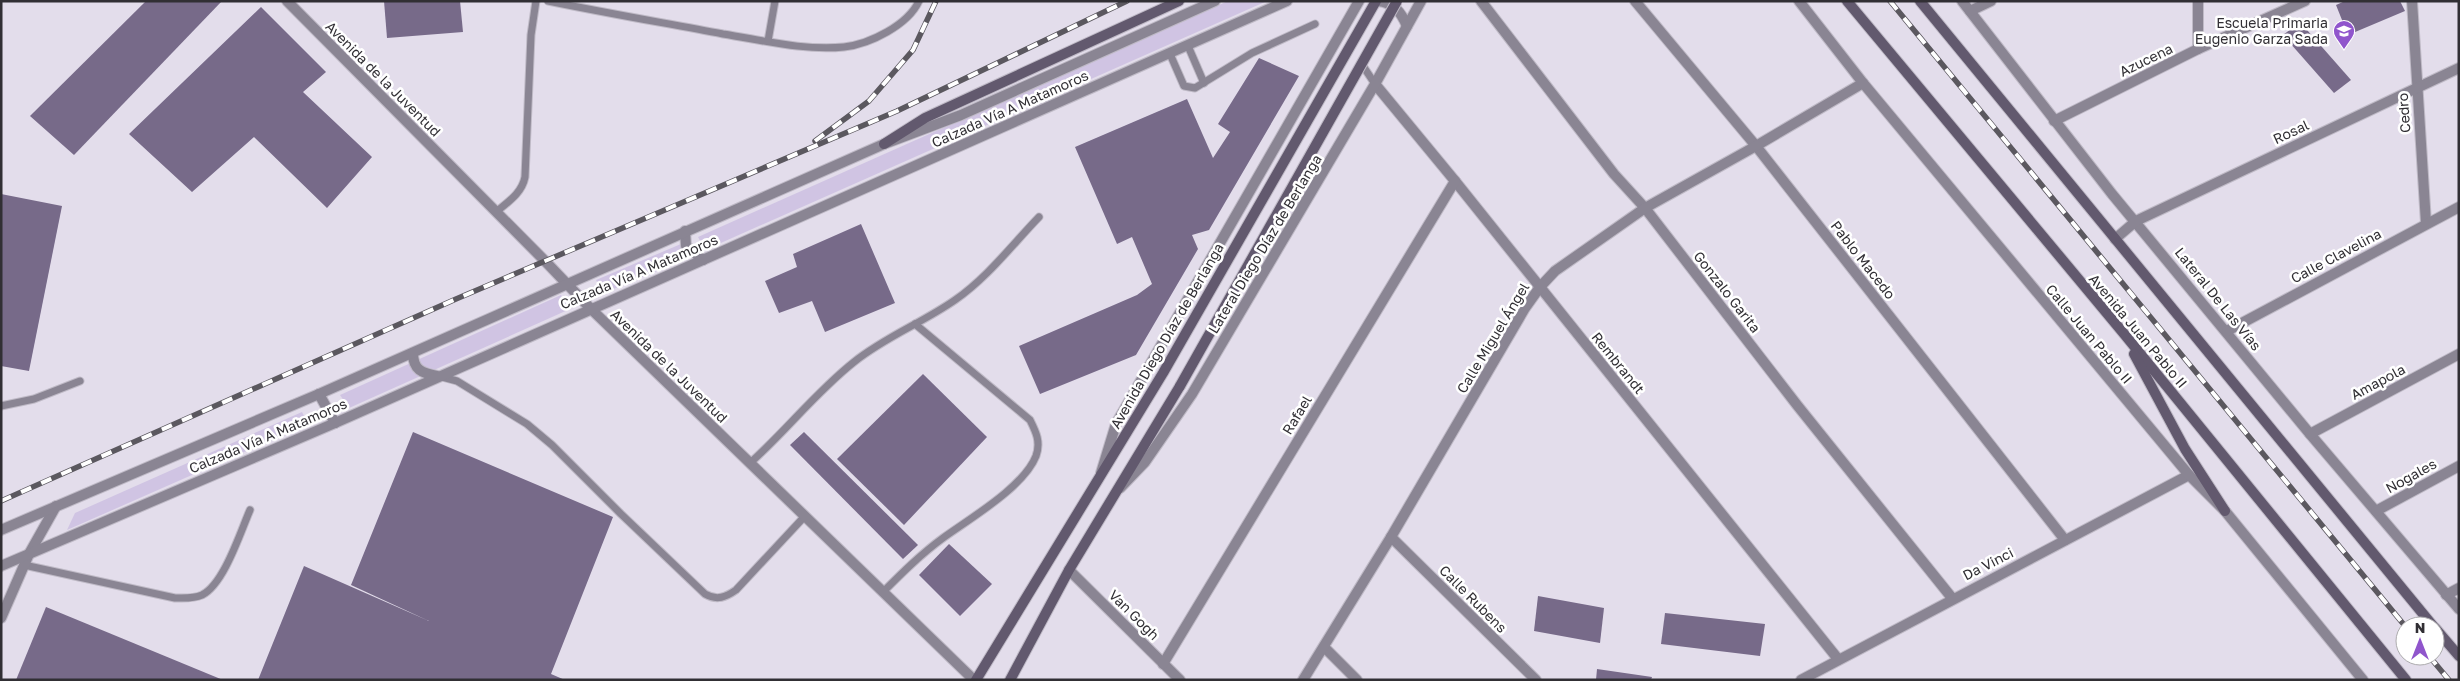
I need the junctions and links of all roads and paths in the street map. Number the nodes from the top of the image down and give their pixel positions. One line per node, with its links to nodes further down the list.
1 (287, 1): 42 (street, Avenida de la Juventud)
2 (536, 1): 42 (lane)
3 (548, 1): 27 (lane)
4 (775, 1): 27 (lane)
5 (919, 1): 27 (lane)
6 (1179, 1): 37 (main road)
7 (1215, 1): 37 (street, Calzada Vía A Matamoros)
8 (1287, 1): 28 (street, Calzada Vía A Matamoros)
9 (1377, 1): 26 (street); 65 (main road, Avenida Diego Díaz de Berlanga)
10 (1398, 1): 67 (main road, bridge)
11 (1421, 1): 26 (street, Lateral Diego Díaz de Berlanga)
12 (1481, 1): 41 (street, Gonzalo Garita)
13 (1635, 1): 38 (street, Pablo Macedo)
14 (1799, 1): 33 (street, Calle Juan Pablo II)
15 (1847, 1): 54 (main road, Avenida Juan Pablo II)
16 (1920, 1): 47 (main road)
17 (1962, 1): 23 (street, Lateral De Las Vías)
18 (1991, 1): 23 (street)
19 (2198, 1): 29 (street)
20 (2304, 1): 29 (street, Azucena)
21 (2412, 1): 35 (street, Cedro)
22 (1362, 2): 65 (street)
23 (1970, 11): 36 (street, Lateral De Las Vías)
24 (1315, 24): 32 (lane)
25 (1381, 24): 34 (lane)
26 (1407, 26): 34 (street, Lateral Diego Díaz de Berlanga)
27 (768, 41)
28 (1188, 46): 30 (street, Calzada Vía A Matamoros); 32 (lane)
29 (2198, 49): 36 (street, Azucena)
30 (1170, 54): 32 (lane); 48 (street, Calzada Vía A Matamoros)
31 (2459, 68): 35 (street, Rosal)
32 (1204, 83)
33 (1862, 83): 38 (street, Calle Miguel Ángel); 66 (street, Calle Juan Pablo II)
34 (1376, 84): 39 (street, Rembrandt); 67 (street, Lateral Diego Díaz de Berlanga)
35 (2416, 88): 44 (street, Rosal); 45 (street, Cedro)
36 (2054, 120): 44 (street, Lateral De Las Vías)
37 (884, 144): 46 (street, Calzada Vía A Matamoros)
38 (1756, 146): 41 (street, Calle Miguel Ángel); 75 (street, Pablo Macedo)
39 (1456, 180): 50 (street, Rembrandt); 91 (street, Rafael)
40 (2459, 207): 45 (street, Calle Clavelina)
41 (1645, 208): 50 (street, Calle Miguel Ángel); 83 (street, Gonzalo Garita)
42 (496, 212): 49 (street, Avenida de la Juventud)
43 (1039, 218): 52 (lane)
44 (2136, 221): 47 (street, Rosal); 53 (street, Lateral De Las Vías)
45 (2426, 223): 53 (street, Calle Clavelina)
46 (685, 231): 48 (street); 49 (street, Calzada Vía A Matamoros)
47 (2115, 239): 85 (main road)
48 (703, 260): 51 (street, Calzada Vía A Matamoros)
49 (566, 283): 51 (street, Avenida de la Juventud); 55 (street, Calzada Vía A Matamoros)
50 (1540, 287): 74 (street, Calle Miguel Ángel); 90 (street, Rembrandt)
51 (590, 308): 57 (street, Calzada Vía A Matamoros); 63 (street, Avenida de la Juventud)
52 (915, 324): 63 (lane); 81 (lane)
53 (2227, 331): 62 (street, Lateral De Las Vías)
54 (2124, 335): 70 (main road); 100 (main road, Avenida Juan Pablo II)
55 (413, 353): 57 (street); 59 (street, Calzada Vía A Matamoros)
56 (2459, 354): 62 (street, Amapola)
57 (437, 376): 61 (street, Calzada Vía A Matamoros); 72 (lane)
58 (80, 381): 60 (lane)
59 (320, 394): 61 (street); 68 (street, Calzada Vía A Matamoros)
60 (1, 406)
61 (335, 423): 76 (street, Calzada Vía A Matamoros)
62 (2310, 434): 71 (street, Lateral De Las Vías)
63 (750, 463): 72 (street, Avenida de la Juventud)
64 (2459, 466): 71 (street, Nogales)
65 (1101, 475): 92 (main road, Avenida Diego Díaz de Berlanga)
66 (2189, 475): 70 (street, Calle Juan Pablo II); 75 (street, Da Vinci)
67 (1117, 490): 79 (main road)
68 (56, 506): 73 (street, Calzada Vía A Matamoros); 76 (street)
69 (250, 510): 77 (lane)
70 (2225, 511): 99 (street, Calle Juan Pablo II)
71 (2376, 511): 82 (street, Lateral De Las Vías)
72 (805, 516): 81 (street, Avenida de la Juventud)
73 (1, 530)
74 (1391, 537): 88 (street, Calle Miguel Ángel); 97 (street, Calle Rubens)
75 (2065, 540): 83 (street, Da Vinci)
76 (29, 554): 77 (street); 78 (street, Calzada Vía A Matamoros)
77 (24, 565): 86 (street)
78 (1, 566)
79 (1069, 570): 91 (street, Van Gogh); 93 (main road)
80 (2459, 588): 82 (street)
81 (883, 592): 92 (street, Avenida de la Juventud)
82 (2446, 595): 84 (street, Lateral De Las Vías)
83 (1952, 598): 90 (street, Da Vinci)
84 (2459, 609)
85 (2425, 616)
86 (1, 618)
87 (2445, 640): 89 (main road)
88 (1324, 647): 95 (street, Calle Miguel Ángel); 96 (street)
89 (2459, 656)
90 (1838, 659): 98 (street, Da Vinci)
91 (1163, 664): 94 (street, Van Gogh)
92 (975, 680)
93 (1010, 680)
94 (1180, 680)
95 (1303, 680)
96 (1357, 680)
97 (1536, 680)
98 (1801, 680)
99 (2363, 680)
100 (2406, 680)

